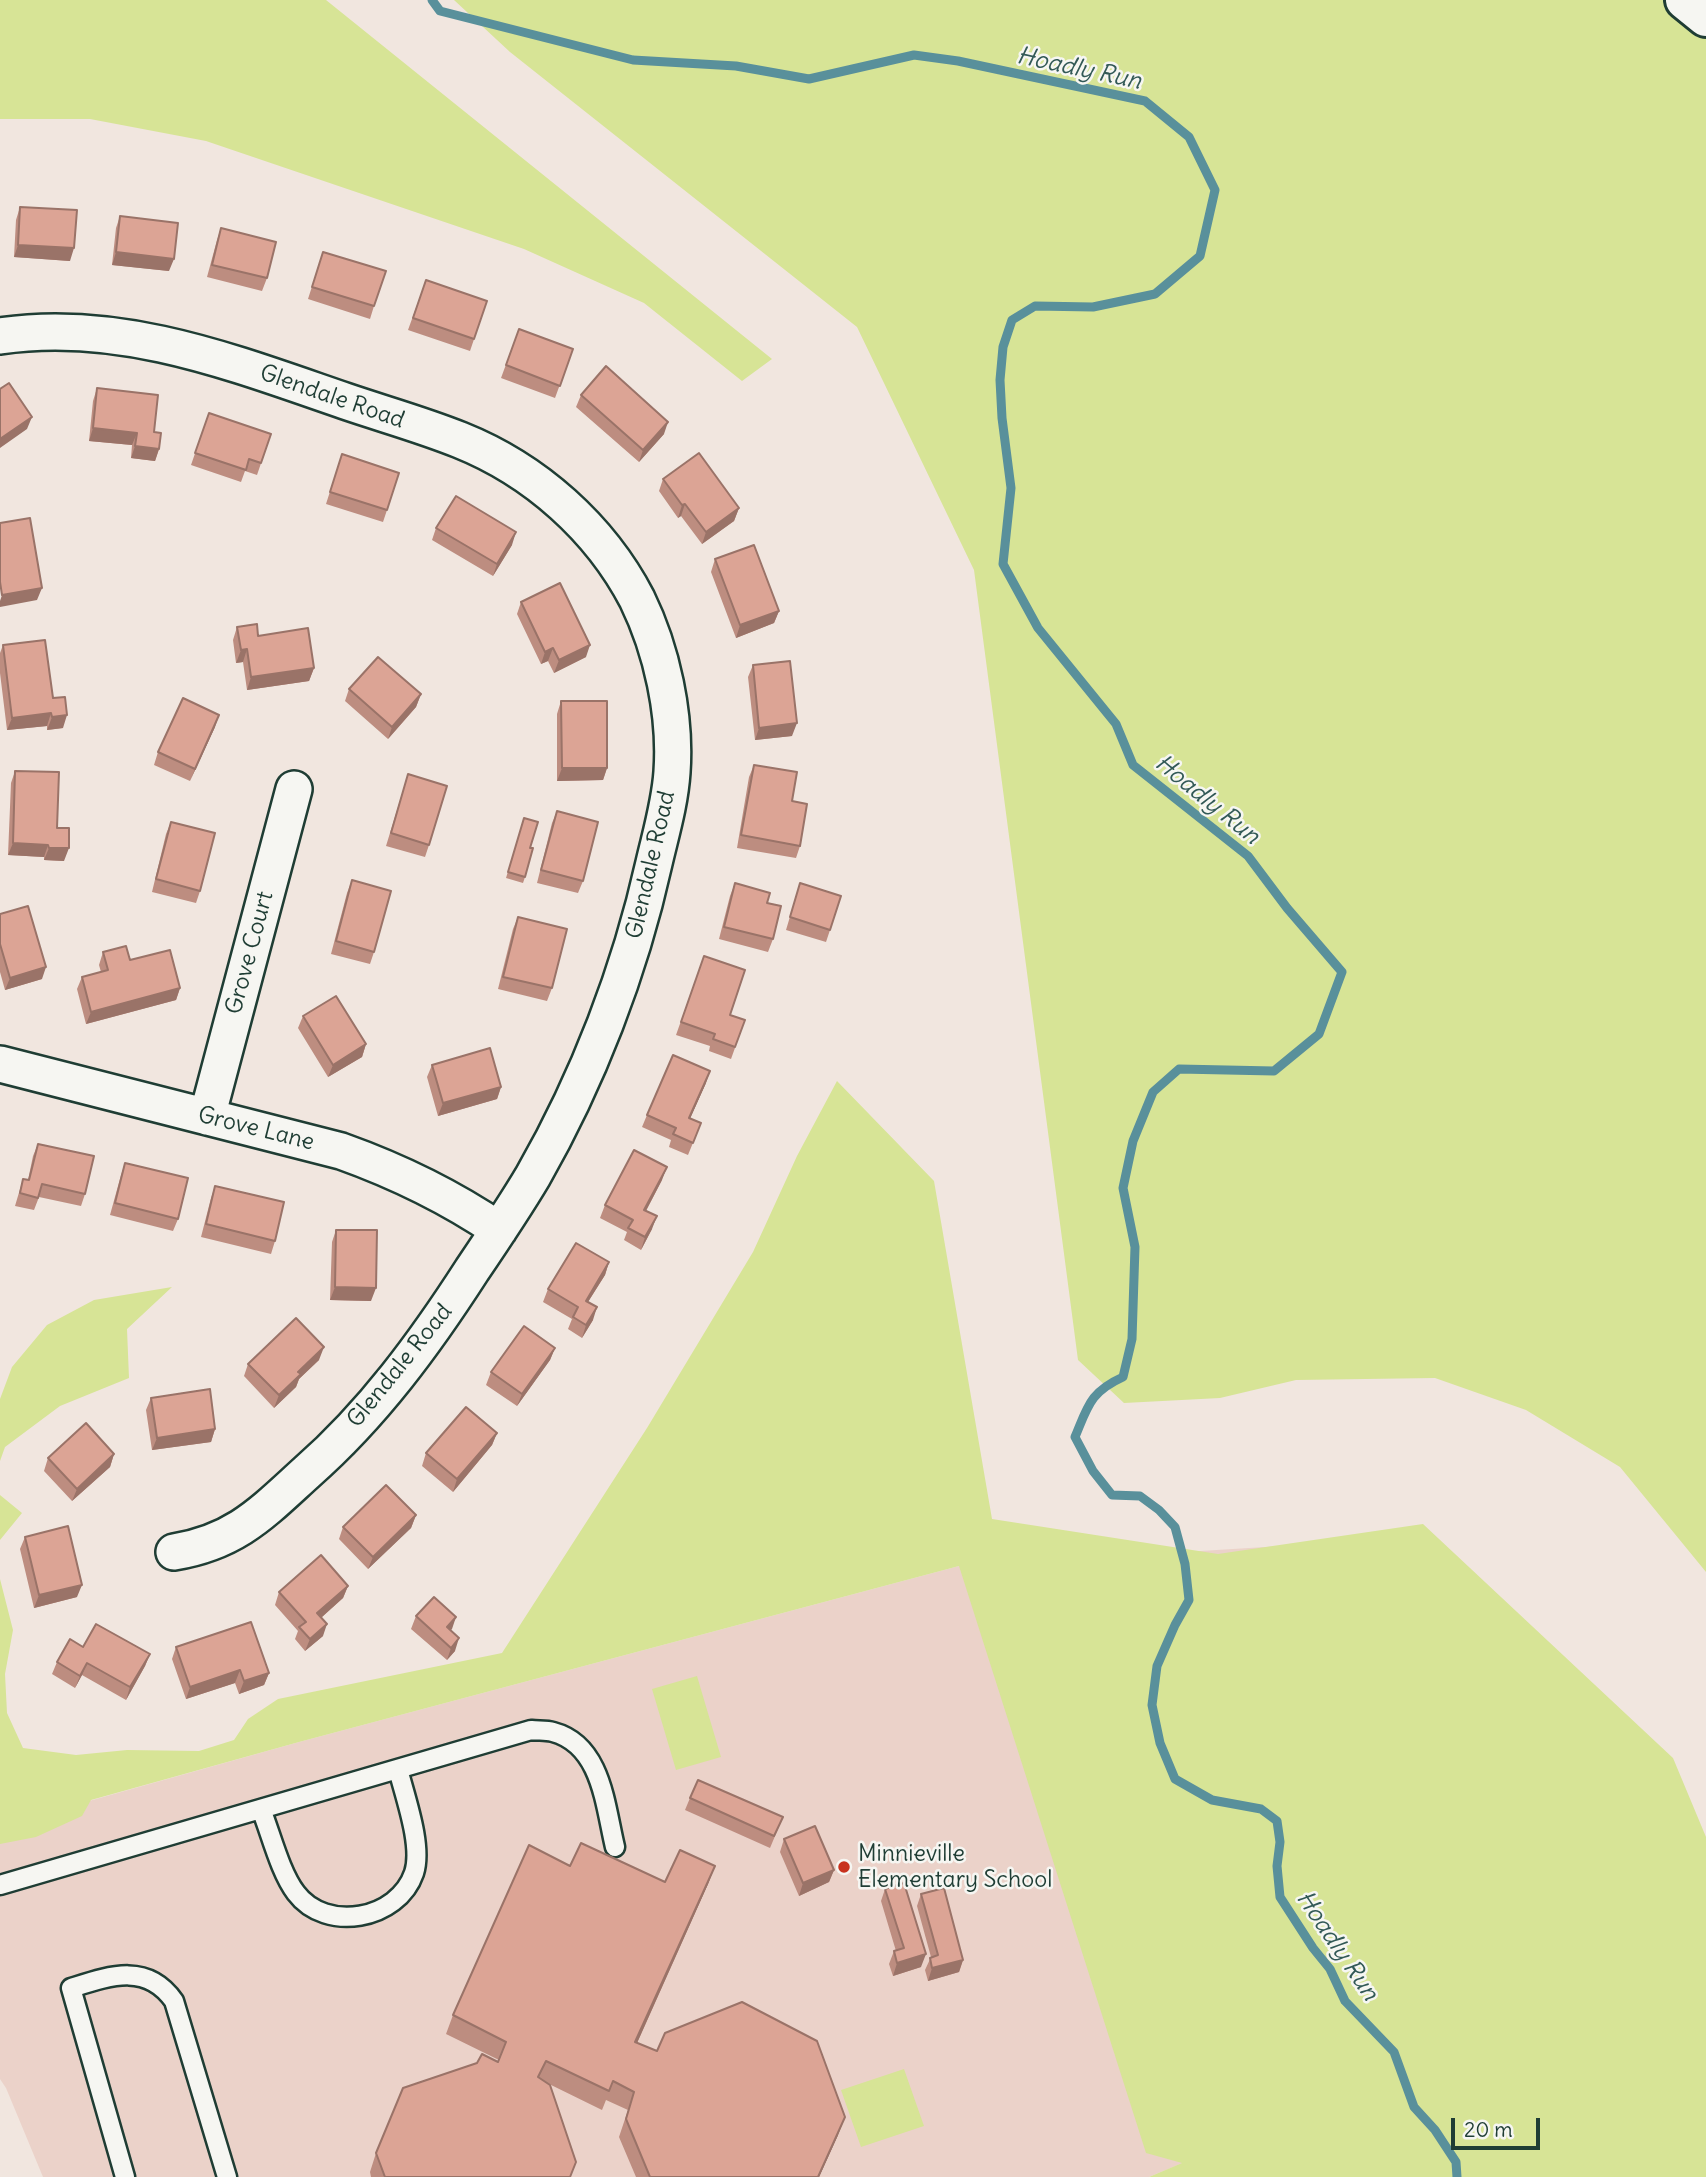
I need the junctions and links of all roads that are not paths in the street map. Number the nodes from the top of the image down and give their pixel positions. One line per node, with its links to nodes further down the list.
1 (1685, 0): 2 (street)
2 (1706, 17)
3 (0, 336): 7 (street, Glendale Road)
4 (294, 789): 6 (street, Grove Court)
5 (0, 1064): 6 (street, Grove Lane)
6 (207, 1117): 7 (street, Grove Lane)
7 (499, 1230): 8 (street, Glendale Road)
8 (174, 1552)
9 (398, 1769): 10 (lane); 10 (lane); 11 (lane)
10 (261, 1809): 12 (lane)
11 (615, 1847)
12 (0, 1885)
13 (125, 2177): 14 (lane)
14 (227, 2177)

